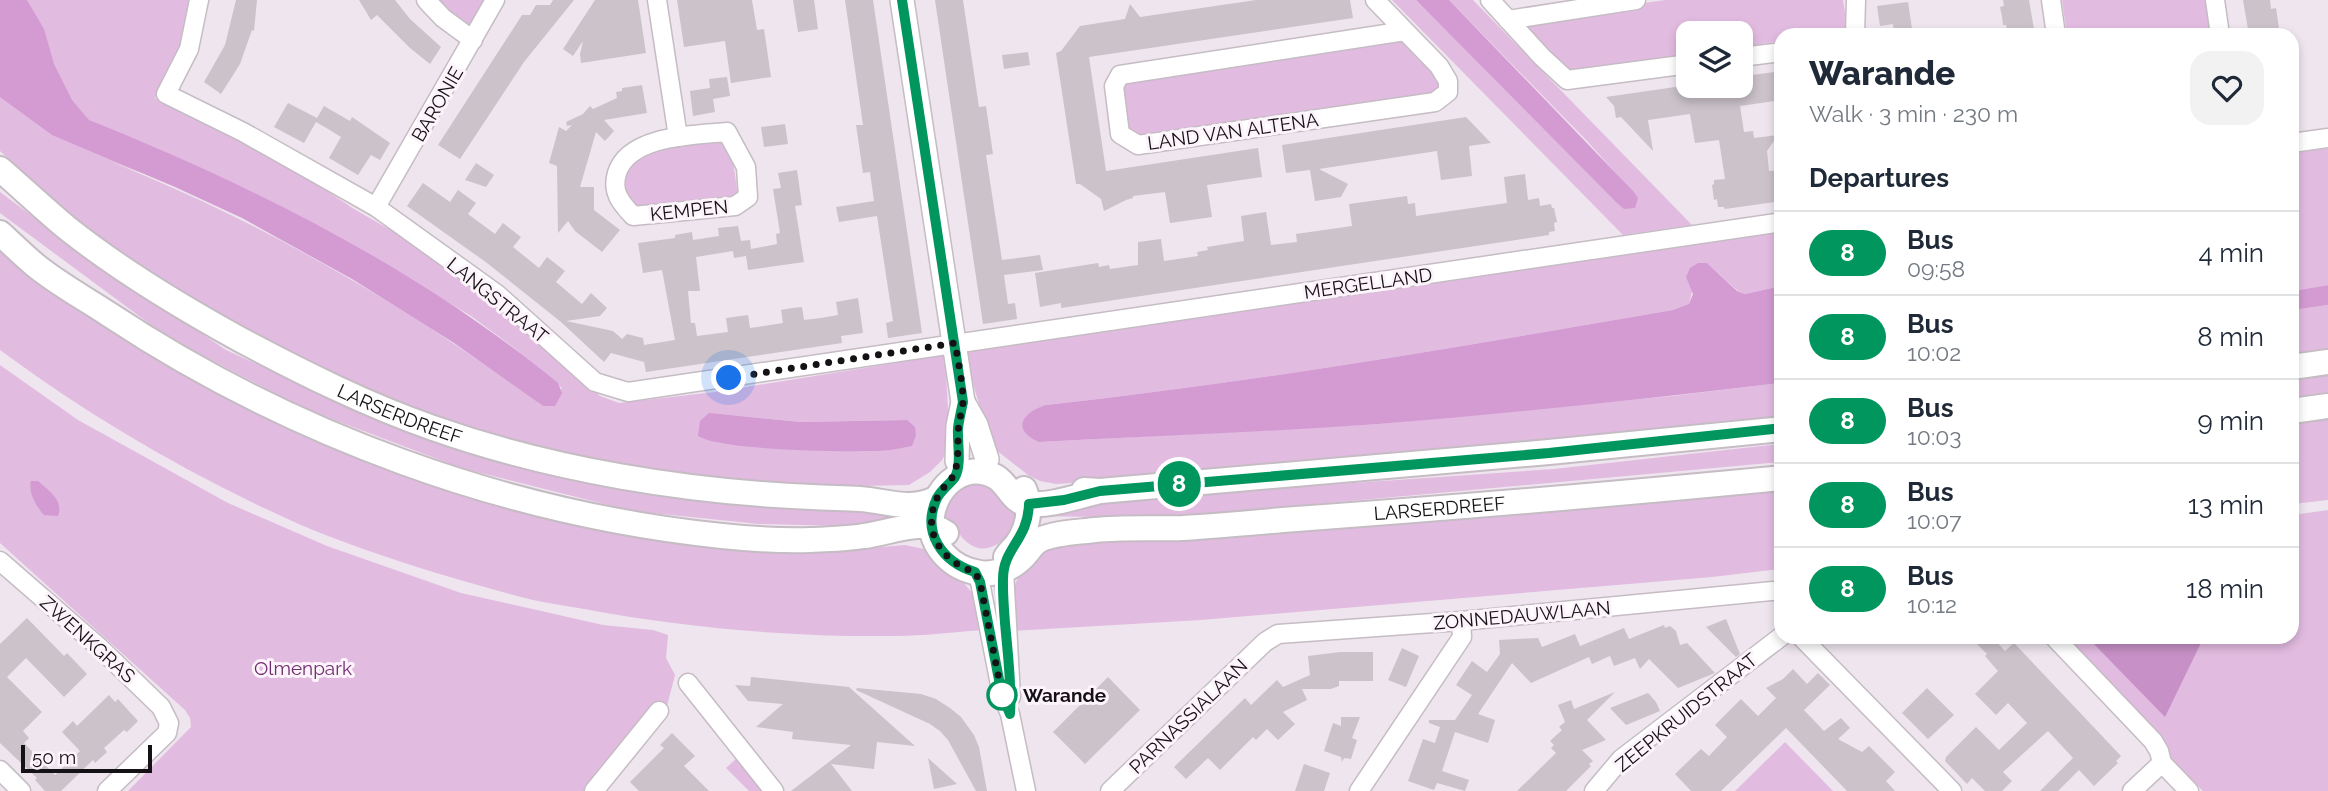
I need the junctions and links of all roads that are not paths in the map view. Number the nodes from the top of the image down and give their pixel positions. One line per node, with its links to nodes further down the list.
1 (198, 0): 25 (street, LANGSTRAAT)
2 (426, 0): 17 (street)
3 (495, 0): 17 (street, BARONIE)
4 (657, 0): 21 (street)
5 (902, 0): 28 (street)
6 (1375, 0): 16 (street, LAND VAN ALTENA)
7 (1490, 0): 12 (street)
8 (1636, 0): 12 (street)
9 (1856, 0): 13 (street)
10 (2051, 0): 14 (street)
11 (2215, 0): 15 (street)
12 (1508, 20): 20 (street)
13 (1855, 28)
14 (2055, 28)
15 (2219, 28)
16 (1405, 31): 16 (street, LAND VAN ALTENA)
17 (473, 40): 25 (street, BARONIE)
18 (1774, 53): 19 (street)
19 (1753, 56)
20 (1676, 66)
21 (678, 137): 21 (street, KEMPEN)
22 (2328, 138): 23 (street)
23 (2299, 142)
24 (0, 169): 36 (main road, LARSERDREEF)
25 (376, 206): 28 (street, LANGSTRAAT)
26 (1774, 223): 28 (street, MERGELLAND)
27 (0, 233): 39 (main road)
28 (955, 343): 31 (street)
29 (2328, 362): 30 (main road)
30 (2299, 366)
31 (963, 402): 35 (street); 36 (street)
32 (2328, 406): 33 (main road)
33 (2299, 410)
34 (1774, 430): 38 (main road)
35 (987, 459): 36 (main road); 38 (main road)
36 (946, 479): 38 (main road); 39 (main road)
37 (1774, 479): 40 (main road, LARSERDREEF)
38 (1026, 496): 40 (main road)
39 (934, 534): 42 (main road); 43 (main road)
40 (1027, 540): 42 (main road)
41 (0, 561): 56 (street, ZWENKGRAS)
42 (1006, 562): 43 (main road); 52 (street)
43 (975, 572): 52 (street)
44 (1774, 591): 45 (street, ZONNEDAUWLAAN)
45 (1461, 621): 46 (street, ZONNEDAUWLAAN); 61 (street)
46 (1265, 642): 60 (street, PARNASSIALAAN)
47 (1774, 642): 62 (street, ZEEPKRUIDSTRAAT)
48 (1808, 644): 63 (street)
49 (2061, 644): 53 (street)
50 (688, 683): 58 (street)
51 (659, 711): 57 (street)
52 (1010, 714): 59 (street)
53 (2161, 763): 64 (street); 65 (street)
54 (0, 771): 55 (street)
55 (21, 791)
56 (107, 791)
57 (594, 791)
58 (774, 791)
59 (1026, 791)
60 (1110, 791)
61 (1359, 791)
62 (1594, 791)
63 (1952, 791)
64 (2132, 791)
65 (2189, 791)

